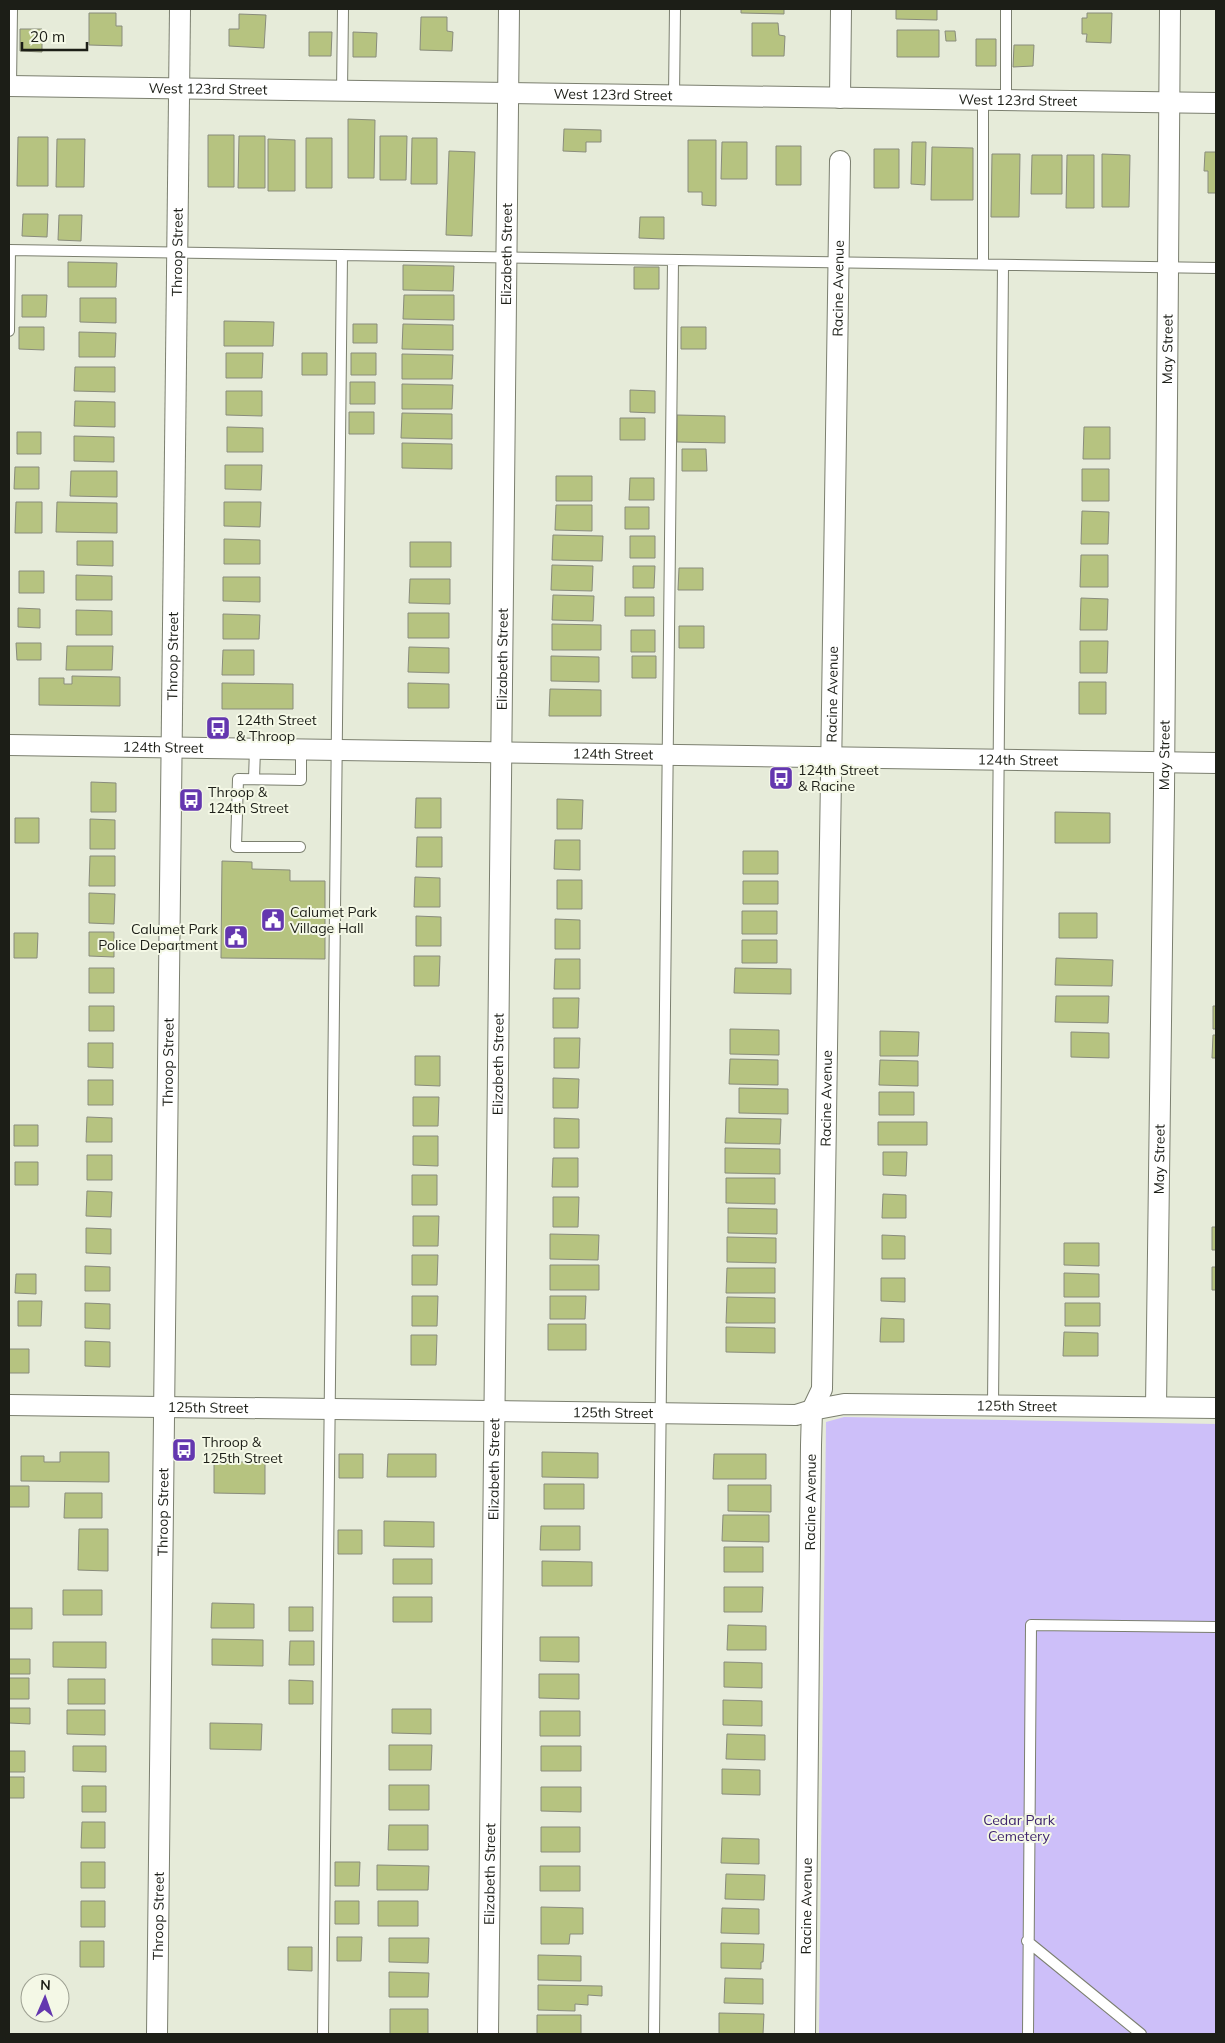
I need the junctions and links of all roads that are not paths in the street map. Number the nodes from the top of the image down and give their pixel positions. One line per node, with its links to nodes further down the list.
1 (12, 9): 9 (lane)
2 (180, 9): 10 (street, Throop Street)
3 (343, 9): 11 (lane)
4 (509, 9): 12 (street, Elizabeth Street)
5 (675, 9): 13 (lane)
6 (841, 9): 14 (street)
7 (1006, 9): 16 (lane)
8 (1170, 9): 17 (street, May Street)
9 (10, 86): 10 (street, West 123rd Street)
10 (179, 88): 11 (street, West 123rd Street); 21 (street, Throop Street)
11 (342, 91): 12 (street, West 123rd Street)
12 (508, 93): 13 (street, West 123rd Street); 23 (street, Elizabeth Street)
13 (674, 96): 14 (street, West 123rd Street)
14 (840, 98): 15 (street, West 123rd Street)
15 (983, 100): 16 (street, West 123rd Street); 26 (lane)
16 (1006, 100): 17 (street, West 123rd Street)
17 (1169, 103): 18 (street, West 123rd Street); 28 (street, May Street)
18 (1216, 103)
19 (840, 161): 25 (street, Racine Avenue)
20 (9, 250): 21 (lane); 30 (lane)
21 (177, 253): 22 (lane); 32 (street, Throop Street)
22 (342, 255): 23 (lane); 35 (lane)
23 (506, 257): 24 (lane); 36 (street, Elizabeth Street)
24 (673, 260): 25 (lane); 37 (lane)
25 (839, 262): 26 (lane); 38 (street, Racine Avenue)
26 (983, 264): 27 (lane)
27 (1003, 264): 28 (lane); 39 (lane)
28 (1168, 267): 29 (lane); 40 (street, May Street)
29 (1216, 268)
30 (9, 331)
31 (9, 745): 32 (street, 124th Street)
32 (170, 748): 33 (street, 124th Street); 46 (street, Throop Street)
33 (255, 749): 34 (street, 124th Street); 42 (lane)
34 (301, 750): 35 (street, 124th Street); 42 (lane)
35 (337, 750): 36 (street, 124th Street); 49 (lane)
36 (502, 753): 37 (street, 124th Street); 51 (street, Elizabeth Street)
37 (668, 755): 38 (street, 124th Street); 52 (lane)
38 (831, 758): 39 (street, 124th Street); 50 (street, Racine Avenue)
39 (998, 760): 40 (street, 124th Street); 45 (lane)
40 (1164, 762): 41 (street, 124th Street); 47 (street, May Street)
41 (1216, 763)
42 (254, 780): 43 (lane)
43 (300, 847)
44 (9, 1405): 46 (street, 125th Street)
45 (993, 1406): 47 (street, 125th Street); 50 (street, 125th Street)
46 (164, 1407): 49 (street, 125th Street); 55 (street, Throop Street)
47 (1156, 1407): 48 (street, 125th Street)
48 (1216, 1408)
49 (330, 1410): 51 (street, 125th Street); 56 (lane)
50 (812, 1410): 52 (street, 125th Street); 59 (street, Racine Avenue)
51 (495, 1412): 52 (street, 125th Street); 57 (street, Elizabeth Street)
52 (661, 1414): 58 (lane)
53 (1216, 1628): 54 (lane)
54 (1028, 1941): 60 (lane); 61 (lane)
55 (157, 2034)
56 (323, 2034)
57 (488, 2034)
58 (654, 2034)
59 (806, 2034)
60 (1028, 2034)
61 (1141, 2034)

